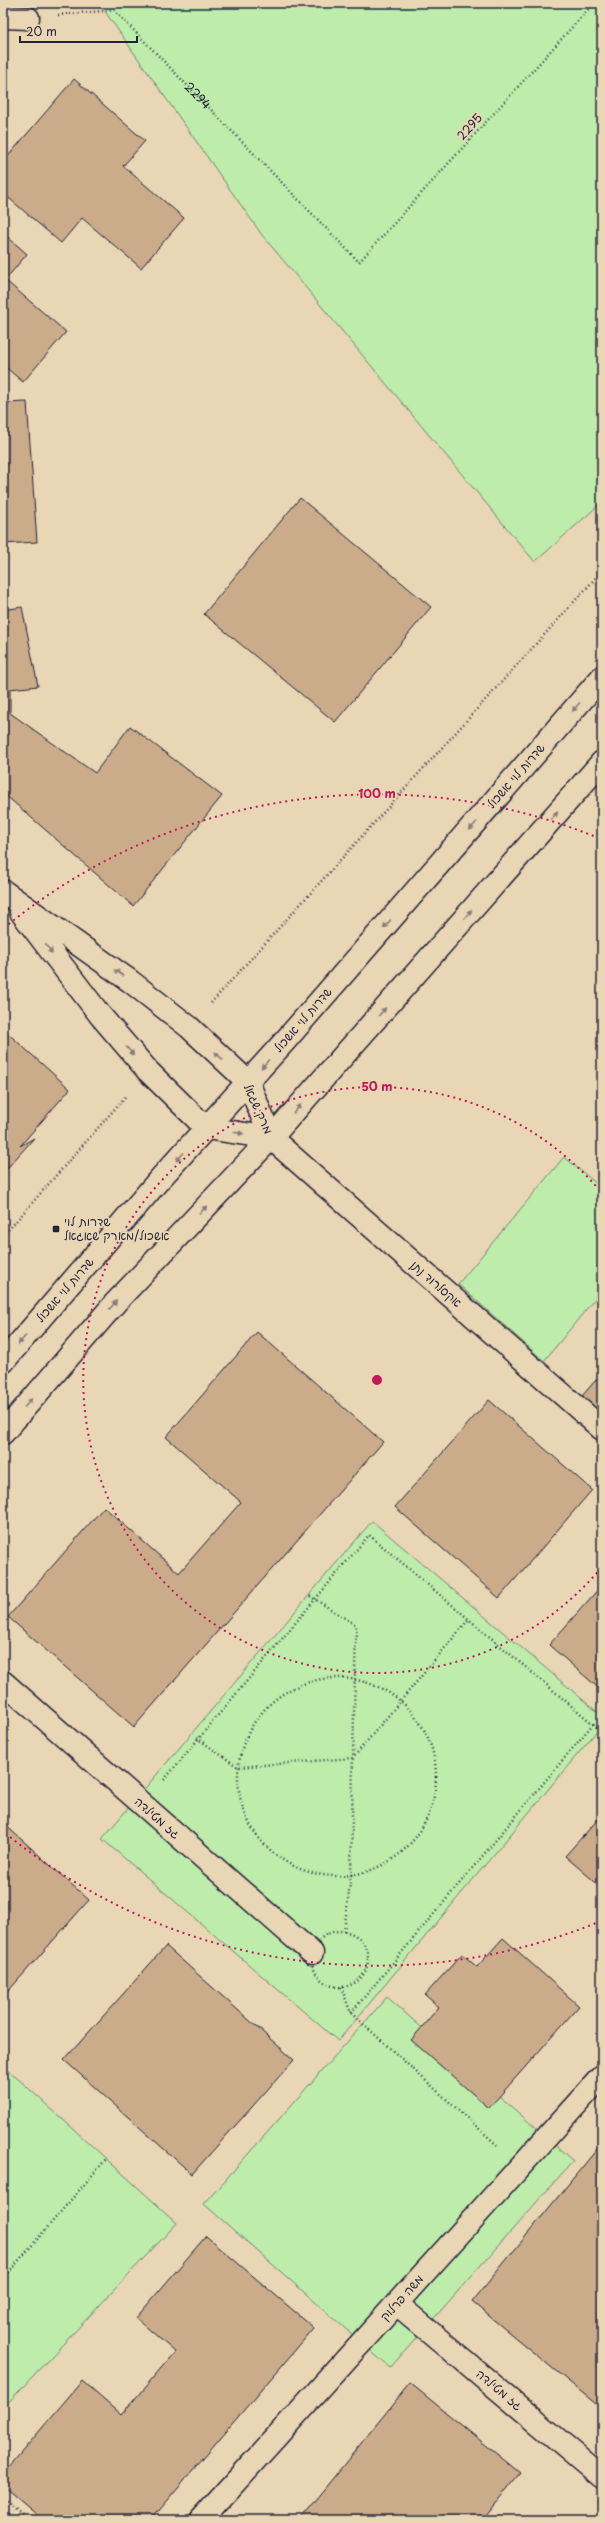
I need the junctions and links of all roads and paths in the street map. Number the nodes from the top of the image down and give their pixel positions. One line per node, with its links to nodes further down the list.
1 (594, 3): 4 (path, 2295)
2 (3, 17): 3 (street)
3 (28, 18): 4 (path, 2294)
4 (359, 262)
5 (602, 571): 9 (path)
6 (602, 677): 11 (street, שדרות לוי אשכול, one-way to 11)
7 (602, 762): 13 (street, one-way to 7)
8 (6, 893): 9 (street, מרק שגאל, one-way to 8); 10 (street, מרק שגאל, one-way to 10)
9 (189, 1027): 11 (street, מרק שגאל, one-way to 9)
10 (148, 1071): 12 (street, מרק שגאל); 14 (path)
11 (248, 1082): 12 (street, שדרות לוי אשכול); 13 (street, מרק שגאל)
12 (206, 1128): 13 (street, מרק שגאל, one-way to 13); 15 (street, שדרות לוי אשכול, one-way to 15)
13 (271, 1138): 16 (street, אקסלרוד נתן); 17 (street, one-way to 13)
14 (3, 1236)
15 (3, 1362)
16 (602, 1429)
17 (3, 1433)
18 (308, 1595): 19 (path)
19 (316, 1600): 20 (path); 21 (path); 26 (path)
20 (469, 1619): 23 (path); 24 (path)
21 (354, 1679): 23 (path); 27 (path); 28 (path)
22 (3, 1682): 29 (street, גז מטילדה)
23 (401, 1701): 27 (path); 30 (path)
24 (593, 1724): 25 (path); 34 (path)
25 (602, 1732)
26 (198, 1738): 28 (path); 29 (path)
27 (352, 1758): 28 (path); 30 (path)
28 (238, 1767): 30 (path)
29 (143, 1805): 32 (street, גז מטילדה)
30 (351, 1876): 31 (path)
31 (344, 1931)
32 (312, 1953)
33 (341, 1987): 34 (path)
34 (351, 2013): 37 (path)
35 (602, 2076): 37 (street, משה פרלוק)
36 (107, 2158): 38 (path)
37 (520, 2166): 39 (street, משה פרלוק)
38 (3, 2279)
39 (397, 2304): 40 (street, גז מטילדה); 43 (street, משה פרלוק)
40 (602, 2476)
41 (3, 2499): 42 (path)
42 (28, 2520)
43 (201, 2520)

